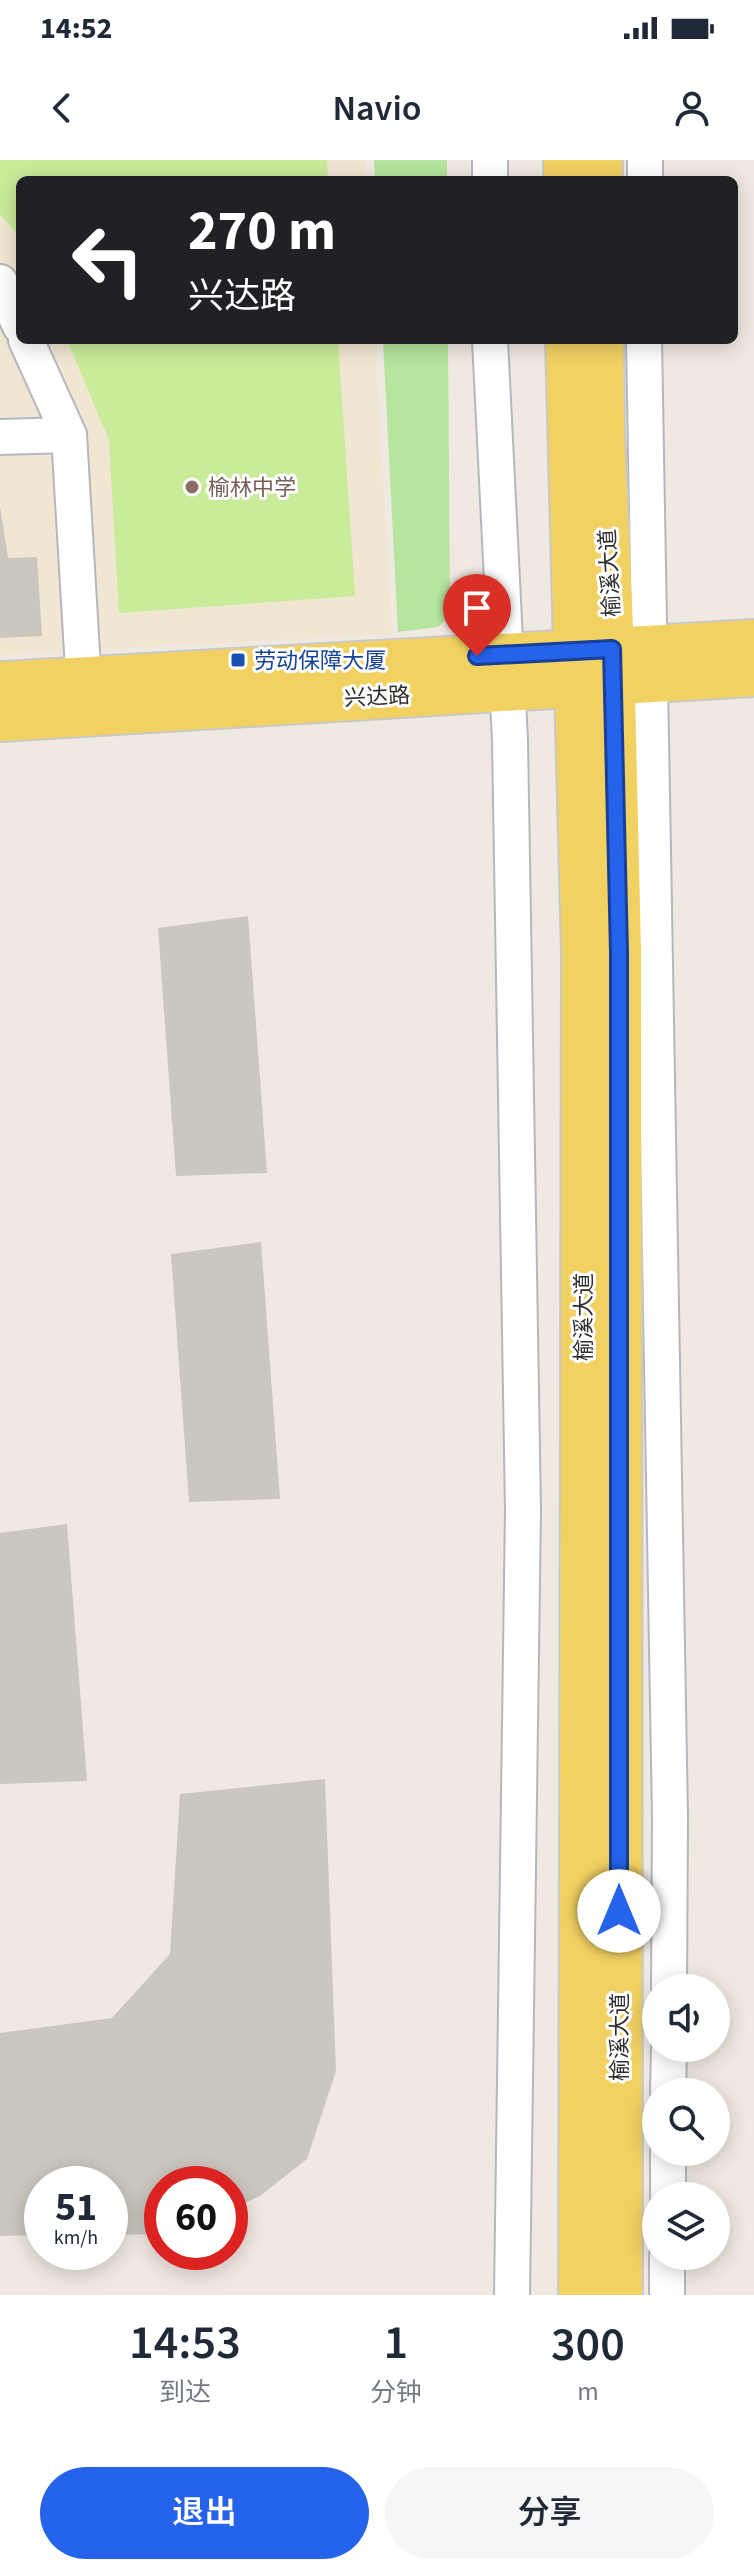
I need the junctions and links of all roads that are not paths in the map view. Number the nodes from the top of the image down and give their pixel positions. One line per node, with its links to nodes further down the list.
1 (0, 282): 2 (lane)
2 (16, 317)
3 (28, 344): 8 (lane)
4 (490, 344): 12 (lane)
5 (569, 344): 11 (main road, 榆溪大道)
6 (601, 344): 11 (main road, 榆溪大道)
7 (644, 344): 11 (lane)
8 (69, 435): 9 (lane); 15 (lane)
9 (0, 437)
10 (754, 642): 11 (main road, 兴达路)
11 (612, 665): 12 (main road, 兴达路); 13 (main road, 兴达路); 17 (lane); 20 (main road, 榆溪大道); 21 (main road, 榆溪大道)
12 (507, 671): 15 (main road, 兴达路); 19 (lane)
13 (754, 674)
14 (0, 684): 15 (main road, 兴达路)
15 (84, 696): 16 (main road, 兴达路)
16 (0, 719)
17 (669, 1974)
18 (667, 2270): 22 (lane)
19 (512, 2295)
20 (581, 2295)
21 (620, 2295)
22 (667, 2295)

